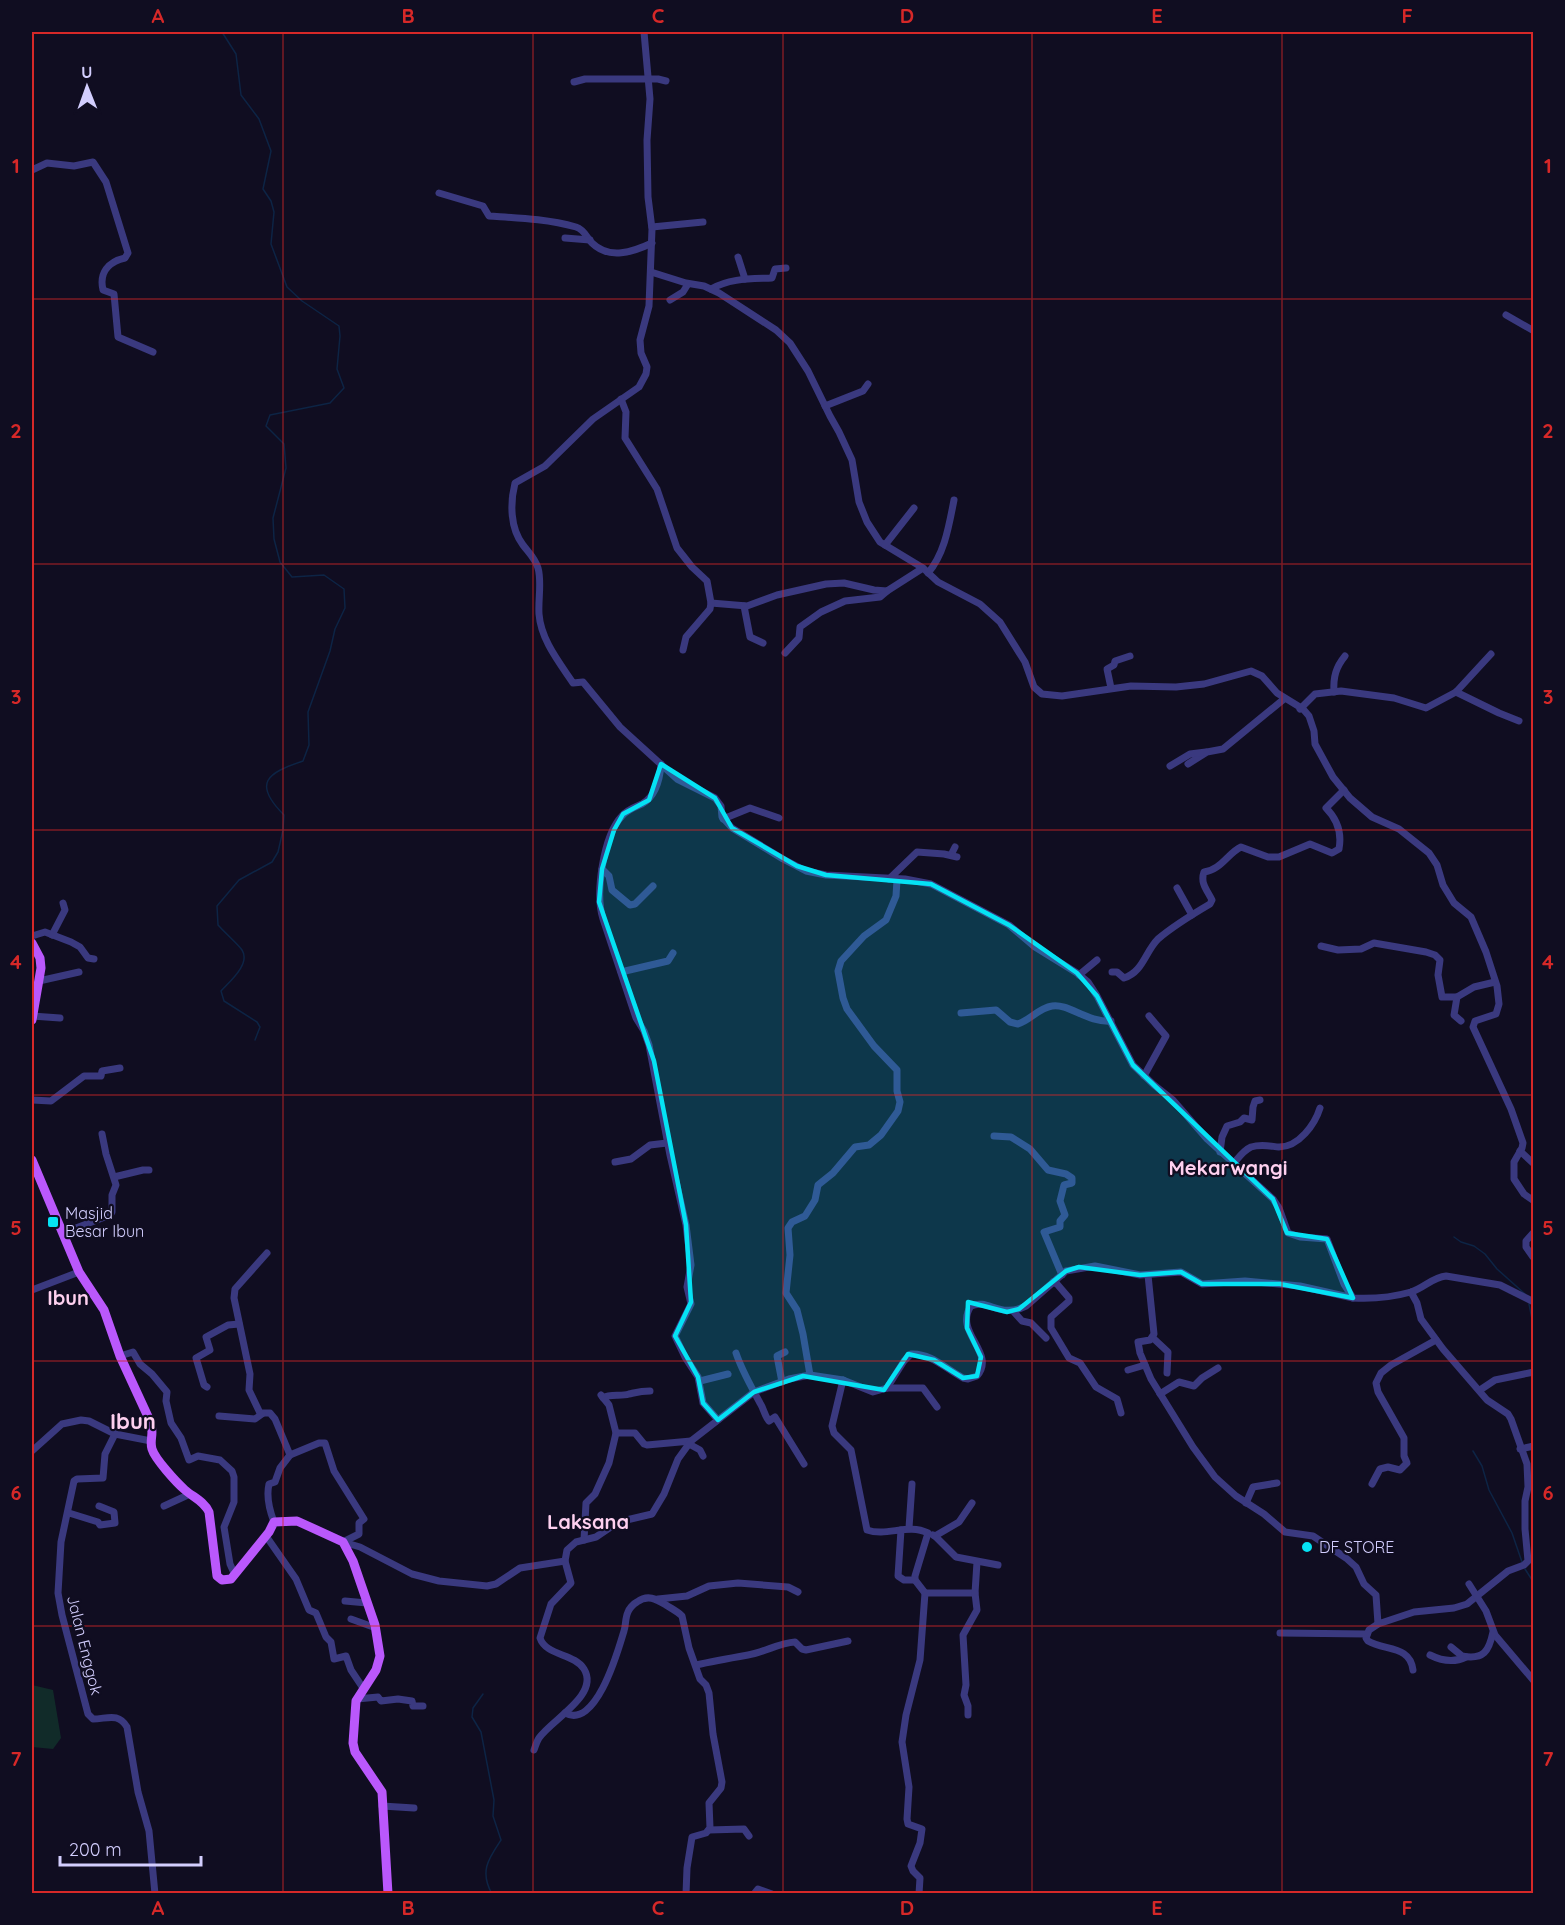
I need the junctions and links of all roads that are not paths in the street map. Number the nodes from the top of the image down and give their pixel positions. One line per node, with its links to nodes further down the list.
1 (644, 32): 2 (street)
2 (648, 79): 3 (street); 4 (street); 8 (street)
3 (666, 81)
4 (574, 82)
5 (32, 170): 21 (street)
6 (439, 193): 10 (street)
7 (703, 222): 8 (street)
8 (652, 227): 11 (street)
9 (565, 238): 10 (street)
10 (590, 240): 11 (street)
11 (652, 243): 14 (street)
12 (738, 257): 15 (street)
13 (786, 268): 15 (street)
14 (651, 272): 16 (street); 23 (street)
15 (745, 279): 17 (street)
16 (688, 284): 17 (street); 18 (street)
17 (711, 290): 24 (street)
18 (670, 300)
19 (1506, 315): 20 (street)
20 (1533, 330)
21 (153, 352)
22 (868, 384): 24 (street)
23 (621, 399): 30 (street); 45 (street)
24 (825, 406): 27 (street)
25 (954, 500): 28 (street)
26 (914, 508): 27 (street)
27 (885, 545): 28 (street)
28 (925, 571): 29 (street); 38 (street)
29 (887, 591): 31 (street); 34 (street)
30 (711, 603): 31 (street); 33 (street)
31 (744, 606): 32 (street)
32 (763, 643)
33 (683, 650)
34 (785, 653)
35 (1491, 654): 40 (street)
36 (1130, 656): 38 (street)
37 (1345, 656): 39 (street)
38 (1111, 688): 41 (street)
39 (1334, 692): 40 (street); 42 (street)
40 (1456, 692): 43 (street)
41 (1284, 699): 42 (street); 44 (street)
42 (1300, 709): 48 (street)
43 (1520, 721)
44 (1207, 752): 46 (street); 47 (street)
45 (662, 764): 50 (street); 52 (street)
46 (1188, 764)
47 (1170, 766)
48 (1344, 790): 58 (street); 71 (street)
49 (778, 818): 50 (street)
50 (723, 819): 53 (street)
51 (955, 847): 53 (street)
52 (602, 869): 55 (street); 67 (street)
53 (889, 879): 54 (street)
54 (897, 880): 69 (street); 123 (street)
55 (653, 886)
56 (1177, 888): 58 (street)
57 (63, 903): 59 (street)
58 (1192, 915): 68 (street)
59 (52, 935): 60 (street); 64 (street)
60 (32, 936)
61 (32, 943): 70 (main road)
62 (1321, 946): 72 (street)
63 (673, 953): 67 (street)
64 (94, 959)
65 (1097, 960): 69 (street)
66 (79, 972): 70 (street)
67 (621, 972): 86 (street)
68 (1112, 972)
69 (1079, 975): 77 (street)
70 (37, 978): 75 (main road)
71 (1495, 982): 72 (street); 87 (street)
72 (1457, 997): 78 (street)
73 (961, 1013): 77 (street)
74 (1149, 1016): 80 (street)
75 (32, 1018): 76 (street)
76 (60, 1018)
77 (1111, 1021): 80 (street)
78 (1461, 1022)
79 (120, 1068): 81 (street)
80 (1144, 1076): 88 (street)
81 (32, 1100)
82 (1260, 1100): 88 (street)
83 (1320, 1108): 91 (street)
84 (102, 1134): 94 (street)
85 (994, 1136): 102 (street)
86 (667, 1143): 90 (street); 125 (street)
87 (1520, 1151): 92 (street); 95 (street)
88 (1220, 1152): 91 (street)
89 (32, 1160): 97 (main road)
90 (615, 1162)
91 (1234, 1163): 107 (street)
92 (1533, 1164)
93 (149, 1170): 94 (street)
94 (114, 1177): 97 (street)
95 (1533, 1201)
96 (1533, 1232): 99 (street)
97 (63, 1233): 101 (main road)
98 (267, 1253): 110 (street)
99 (1533, 1257): 100 (street)
100 (1533, 1263)
101 (79, 1272): 105 (street); 116 (main road)
102 (1062, 1275): 103 (street); 104 (street)
103 (1148, 1275): 107 (street); 112 (street)
104 (1053, 1282): 109 (street); 134 (street)
105 (32, 1290)
106 (1412, 1292): 107 (street); 108 (street); 113 (street)
107 (1353, 1298)
108 (1533, 1302)
109 (1013, 1311): 111 (street); 128 (street)
110 (239, 1324): 127 (street); 135 (street)
111 (1046, 1338)
112 (1153, 1338): 117 (street); 121 (street)
113 (1436, 1341): 129 (street); 150 (street)
114 (785, 1352): 126 (street)
115 (736, 1353): 131 (street)
116 (120, 1356): 140 (main road); 166 (street)
117 (1145, 1365): 119 (street); 132 (street)
118 (1218, 1368): 132 (street)
119 (1128, 1370)
120 (1533, 1372): 129 (street)
121 (1167, 1373)
122 (728, 1374): 125 (street)
123 (810, 1376): 124 (street); 126 (street)
124 (843, 1380): 128 (street); 158 (street)
125 (700, 1381): 137 (street)
126 (782, 1382): 131 (street)
127 (207, 1387)
128 (887, 1389): 133 (street)
129 (1480, 1390): 143 (street)
130 (650, 1391): 138 (street)
131 (754, 1392): 137 (street); 147 (street)
132 (1160, 1394): 153 (street)
133 (938, 1407)
134 (1121, 1413)
135 (262, 1414): 136 (street); 145 (street)
136 (219, 1416)
137 (717, 1420): 141 (street)
138 (616, 1433): 141 (street); 161 (street)
139 (115, 1434): 140 (street); 144 (street); 156 (street, Jalan Enggok)
140 (151, 1441): 151 (main road)
141 (690, 1443): 146 (street); 161 (street)
142 (1533, 1446): 143 (street)
143 (1520, 1449): 172 (street)
144 (32, 1451)
145 (290, 1455): 157 (street); 162 (street)
146 (703, 1456)
147 (804, 1464)
148 (912, 1484): 158 (street)
149 (1277, 1484): 153 (street)
150 (1372, 1484)
151 (190, 1494): 155 (street); 166 (main road)
152 (972, 1503): 159 (street)
153 (1246, 1503): 177 (street)
154 (99, 1506): 156 (street)
155 (164, 1506)
156 (69, 1513): 199 (street, Jalan Enggok)
157 (274, 1522): 160 (main road); 162 (main road)
158 (905, 1529): 159 (street); 167 (street)
159 (931, 1535): 164 (street); 167 (street)
160 (266, 1536): 166 (main road); 189 (street)
161 (584, 1540): 163 (street)
162 (343, 1542): 163 (street); 175 (main road)
163 (565, 1561): 192 (street)
164 (977, 1562): 165 (street); 171 (street)
165 (998, 1565)
166 (235, 1575)
167 (915, 1580): 170 (street)
168 (1468, 1584): 172 (street)
169 (798, 1592): 173 (street)
170 (925, 1593): 171 (street); 204 (street)
171 (975, 1593): 193 (street)
172 (1478, 1598): 177 (street); 179 (street)
173 (658, 1599): 186 (street); 192 (street)
174 (345, 1601): 175 (street)
175 (367, 1604): 178 (main road)
176 (351, 1619): 178 (street)
177 (1378, 1624): 181 (street)
178 (376, 1628): 189 (main road)
179 (1493, 1632): 185 (street); 188 (street)
180 (1280, 1633): 181 (street)
181 (1367, 1634): 187 (street)
182 (848, 1641): 186 (street)
183 (1451, 1647): 185 (street)
184 (1430, 1654): 185 (street)
185 (1466, 1657)
186 (696, 1665): 197 (street)
187 (1413, 1670)
188 (1533, 1681)
189 (363, 1688): 190 (main road)
190 (357, 1699): 191 (street); 195 (main road)
191 (423, 1706)
192 (565, 1713): 194 (street)
193 (968, 1715)
194 (534, 1750)
195 (382, 1806): 196 (street); 200 (main road)
196 (414, 1808)
197 (709, 1830): 198 (street); 201 (street)
198 (749, 1836)
199 (155, 1893)
200 (388, 1893)
201 (686, 1893)
202 (754, 1893): 203 (street)
203 (772, 1893)
204 (919, 1893)

